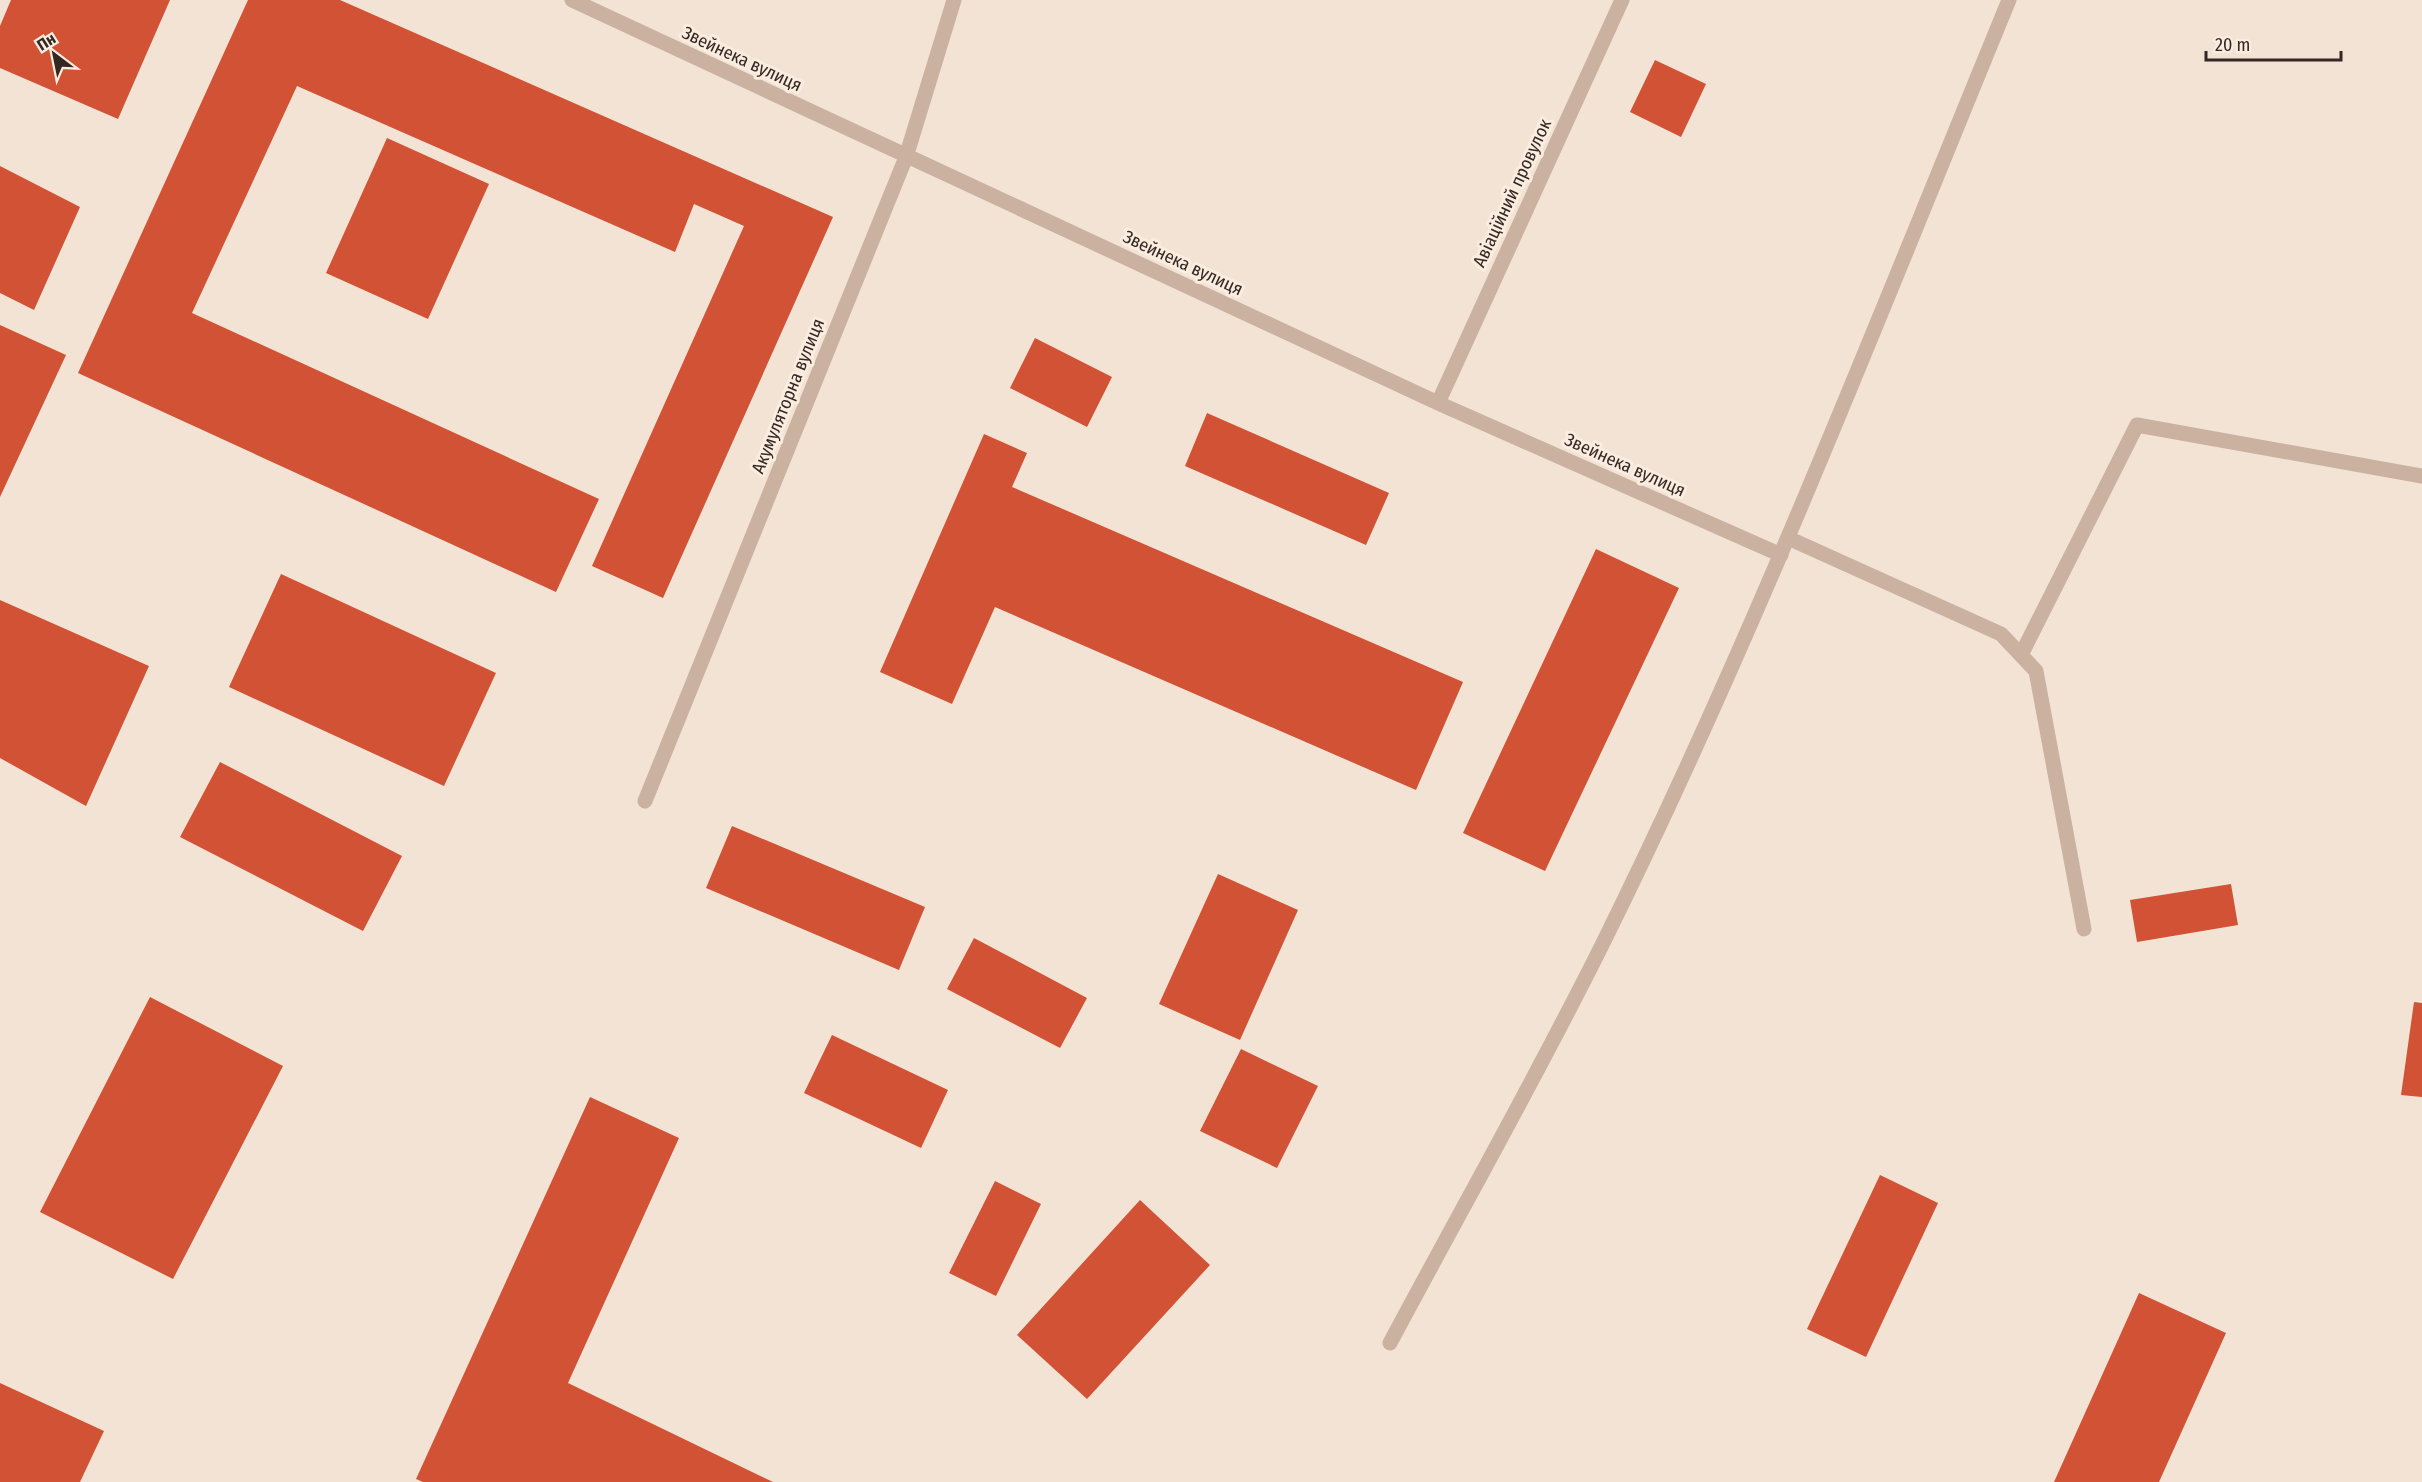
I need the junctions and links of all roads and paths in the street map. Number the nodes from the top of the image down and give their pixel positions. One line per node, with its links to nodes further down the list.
1 (572, 0): 5 (street, Звейнека вулиця)
2 (954, 0): 5 (street, Акумуляторна вулиця)
3 (1622, 0): 6 (street, Авіаційний провулок)
4 (2009, 0): 8 (street)
5 (906, 157): 6 (street, Звейнека вулиця); 11 (street, Акумуляторна вулиця)
6 (1438, 403): 9 (street, Звейнека вулиця)
7 (2422, 476): 10 (street)
8 (1788, 538): 9 (street); 10 (street)
9 (1781, 555): 13 (street)
10 (2021, 655): 12 (street)
11 (645, 801)
12 (2084, 929)
13 (1390, 1343)

